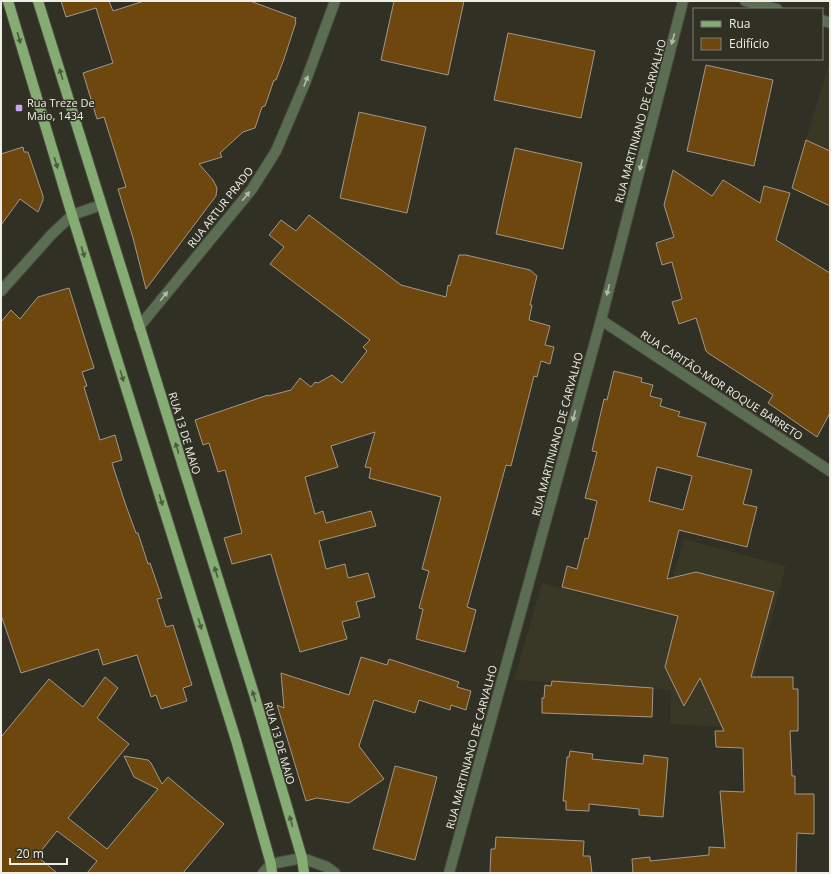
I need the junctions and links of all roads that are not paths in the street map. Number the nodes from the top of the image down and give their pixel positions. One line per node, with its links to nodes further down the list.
1 (8, 1): 8 (main road, one-way to 8)
2 (38, 1): 7 (main road, RUA 13 DE MAIO, one-way to 2)
3 (335, 1): 11 (street, RUA ARTUR PRADO, one-way to 3)
4 (683, 1): 10 (street, RUA MARTINIANO DE CARVALHO, one-way to 10)
5 (745, 1): 6 (street)
6 (773, 8)
7 (101, 205): 8 (street); 11 (main road, RUA 13 DE MAIO)
8 (72, 215): 9 (street); 14 (main road, one-way to 14)
9 (1, 290)
10 (601, 320): 12 (street, RUA CAPITÃO-MOR ROQUE BARRETO); 18 (street, RUA MARTINIANO DE CARVALHO, one-way to 18)
11 (139, 327): 13 (main road, RUA 13 DE MAIO, one-way to 11)
12 (830, 470)
13 (302, 858): 14 (street); 16 (main road, RUA 13 DE MAIO); 17 (street)
14 (272, 869): 15 (street)
15 (263, 873)
16 (304, 873)
17 (335, 873)
18 (449, 873)

